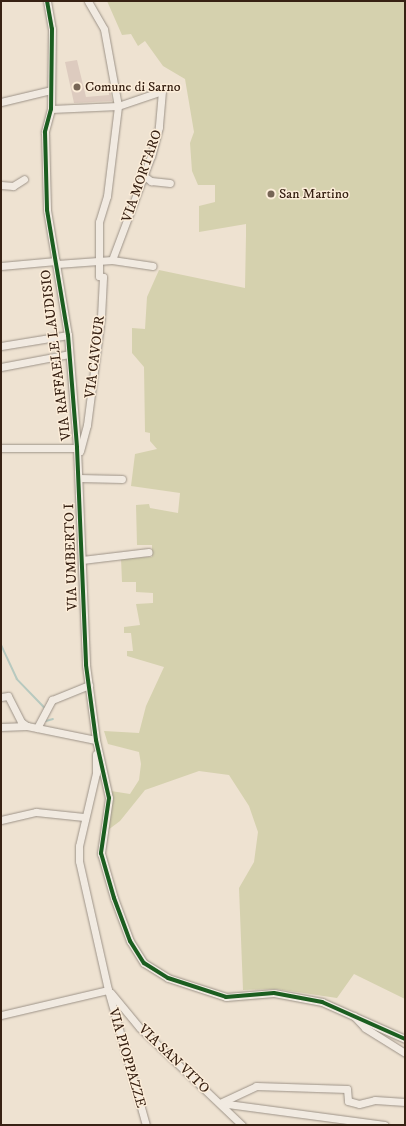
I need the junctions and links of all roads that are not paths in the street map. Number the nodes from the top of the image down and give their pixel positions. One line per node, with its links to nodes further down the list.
1 (47, 1): 3 (street, VIA RAFFAELE LAUDISIO)
2 (88, 1): 5 (street)
3 (51, 90): 4 (street); 6 (street, VIA RAFFAELE LAUDISIO)
4 (1, 102)
5 (118, 106): 6 (street); 7 (street, VIA MORTARO); 11 (street)
6 (51, 109): 13 (street, VIA RAFFAELE LAUDISIO)
7 (144, 176): 9 (street); 12 (street, VIA MORTARO)
8 (24, 179): 10 (street)
9 (170, 183)
10 (1, 185)
11 (99, 260): 12 (street); 13 (street); 22 (street, VIA CAVOUR)
12 (112, 260): 15 (street)
13 (56, 262): 14 (street); 16 (street, VIA RAFFAELE LAUDISIO)
14 (1, 266)
15 (153, 266)
16 (68, 335): 17 (street); 18 (street, VIA RAFFAELE LAUDISIO)
17 (1, 346)
18 (69, 354): 19 (street); 21 (street, VIA RAFFAELE LAUDISIO)
19 (1, 367)
20 (1, 448): 21 (street)
21 (77, 448): 22 (street, VIA UMBERTO I)
22 (78, 457): 23 (street, VIA UMBERTO I)
23 (79, 478): 24 (street); 26 (street, VIA UMBERTO I)
24 (122, 479)
25 (149, 552): 26 (street)
26 (82, 560): 27 (street, VIA UMBERTO I)
27 (89, 685): 31 (street); 32 (street, VIA UMBERTO I)
28 (1, 697): 29 (street)
29 (28, 726): 30 (street); 31 (street)
30 (1, 728)
31 (37, 728): 32 (street)
32 (96, 740): 33 (street, VIA PIOPPAZZE); 36 (street)
33 (84, 817): 34 (street); 35 (street, VIA PIOPPAZZE)
34 (1, 820)
35 (108, 990): 37 (street); 41 (street, VIA SAN VITO); 42 (street, VIA PIOPPAZZE)
36 (350, 1012): 38 (street); 39 (street)
37 (1, 1015)
38 (405, 1039)
39 (405, 1053)
40 (405, 1102): 41 (street)
41 (220, 1103): 43 (street, VIA SAN VITO); 44 (street)
42 (146, 1125)
43 (242, 1125)
44 (385, 1125)

